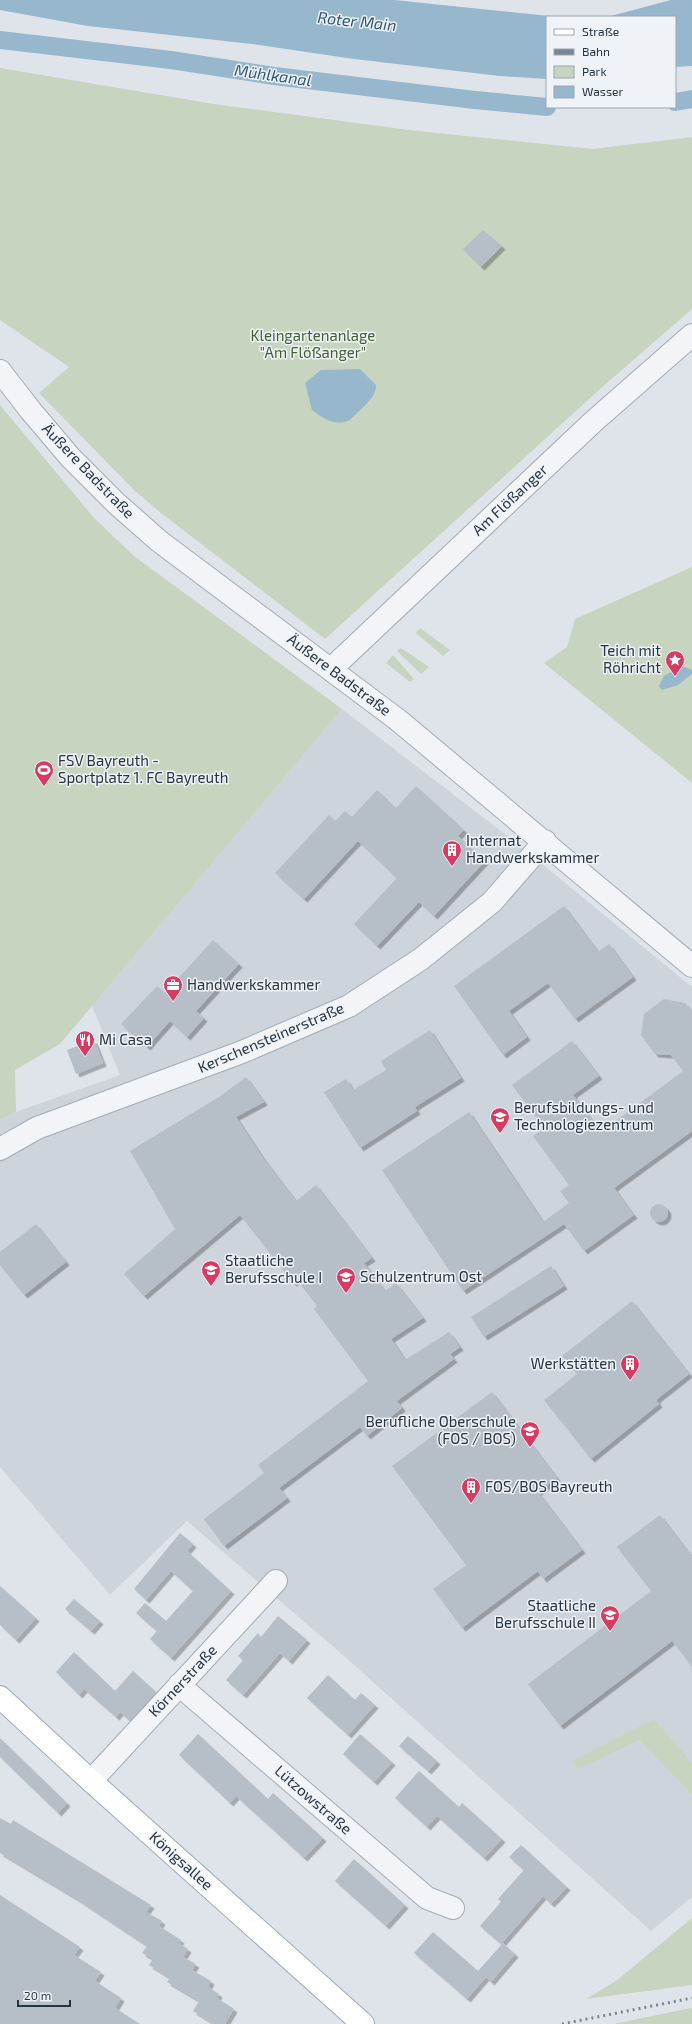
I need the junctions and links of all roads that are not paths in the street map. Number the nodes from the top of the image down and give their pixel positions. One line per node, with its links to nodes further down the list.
1 (692, 335): 3 (street, Am Flößanger)
2 (0, 371): 3 (street, Äußere Badstraße)
3 (332, 669): 4 (street, Äußere Badstraße)
4 (545, 841): 5 (street, Äußere Badstraße); 6 (street, Kerschensteinerstraße)
5 (692, 966)
6 (0, 1148)
7 (276, 1581): 8 (street, Körnerstraße)
8 (179, 1685): 10 (street, Körnerstraße); 11 (street, Lützowstraße)
9 (0, 1697): 10 (main road, Königsallee)
10 (91, 1781): 12 (main road, Königsallee)
11 (453, 1908)
12 (363, 2024)

